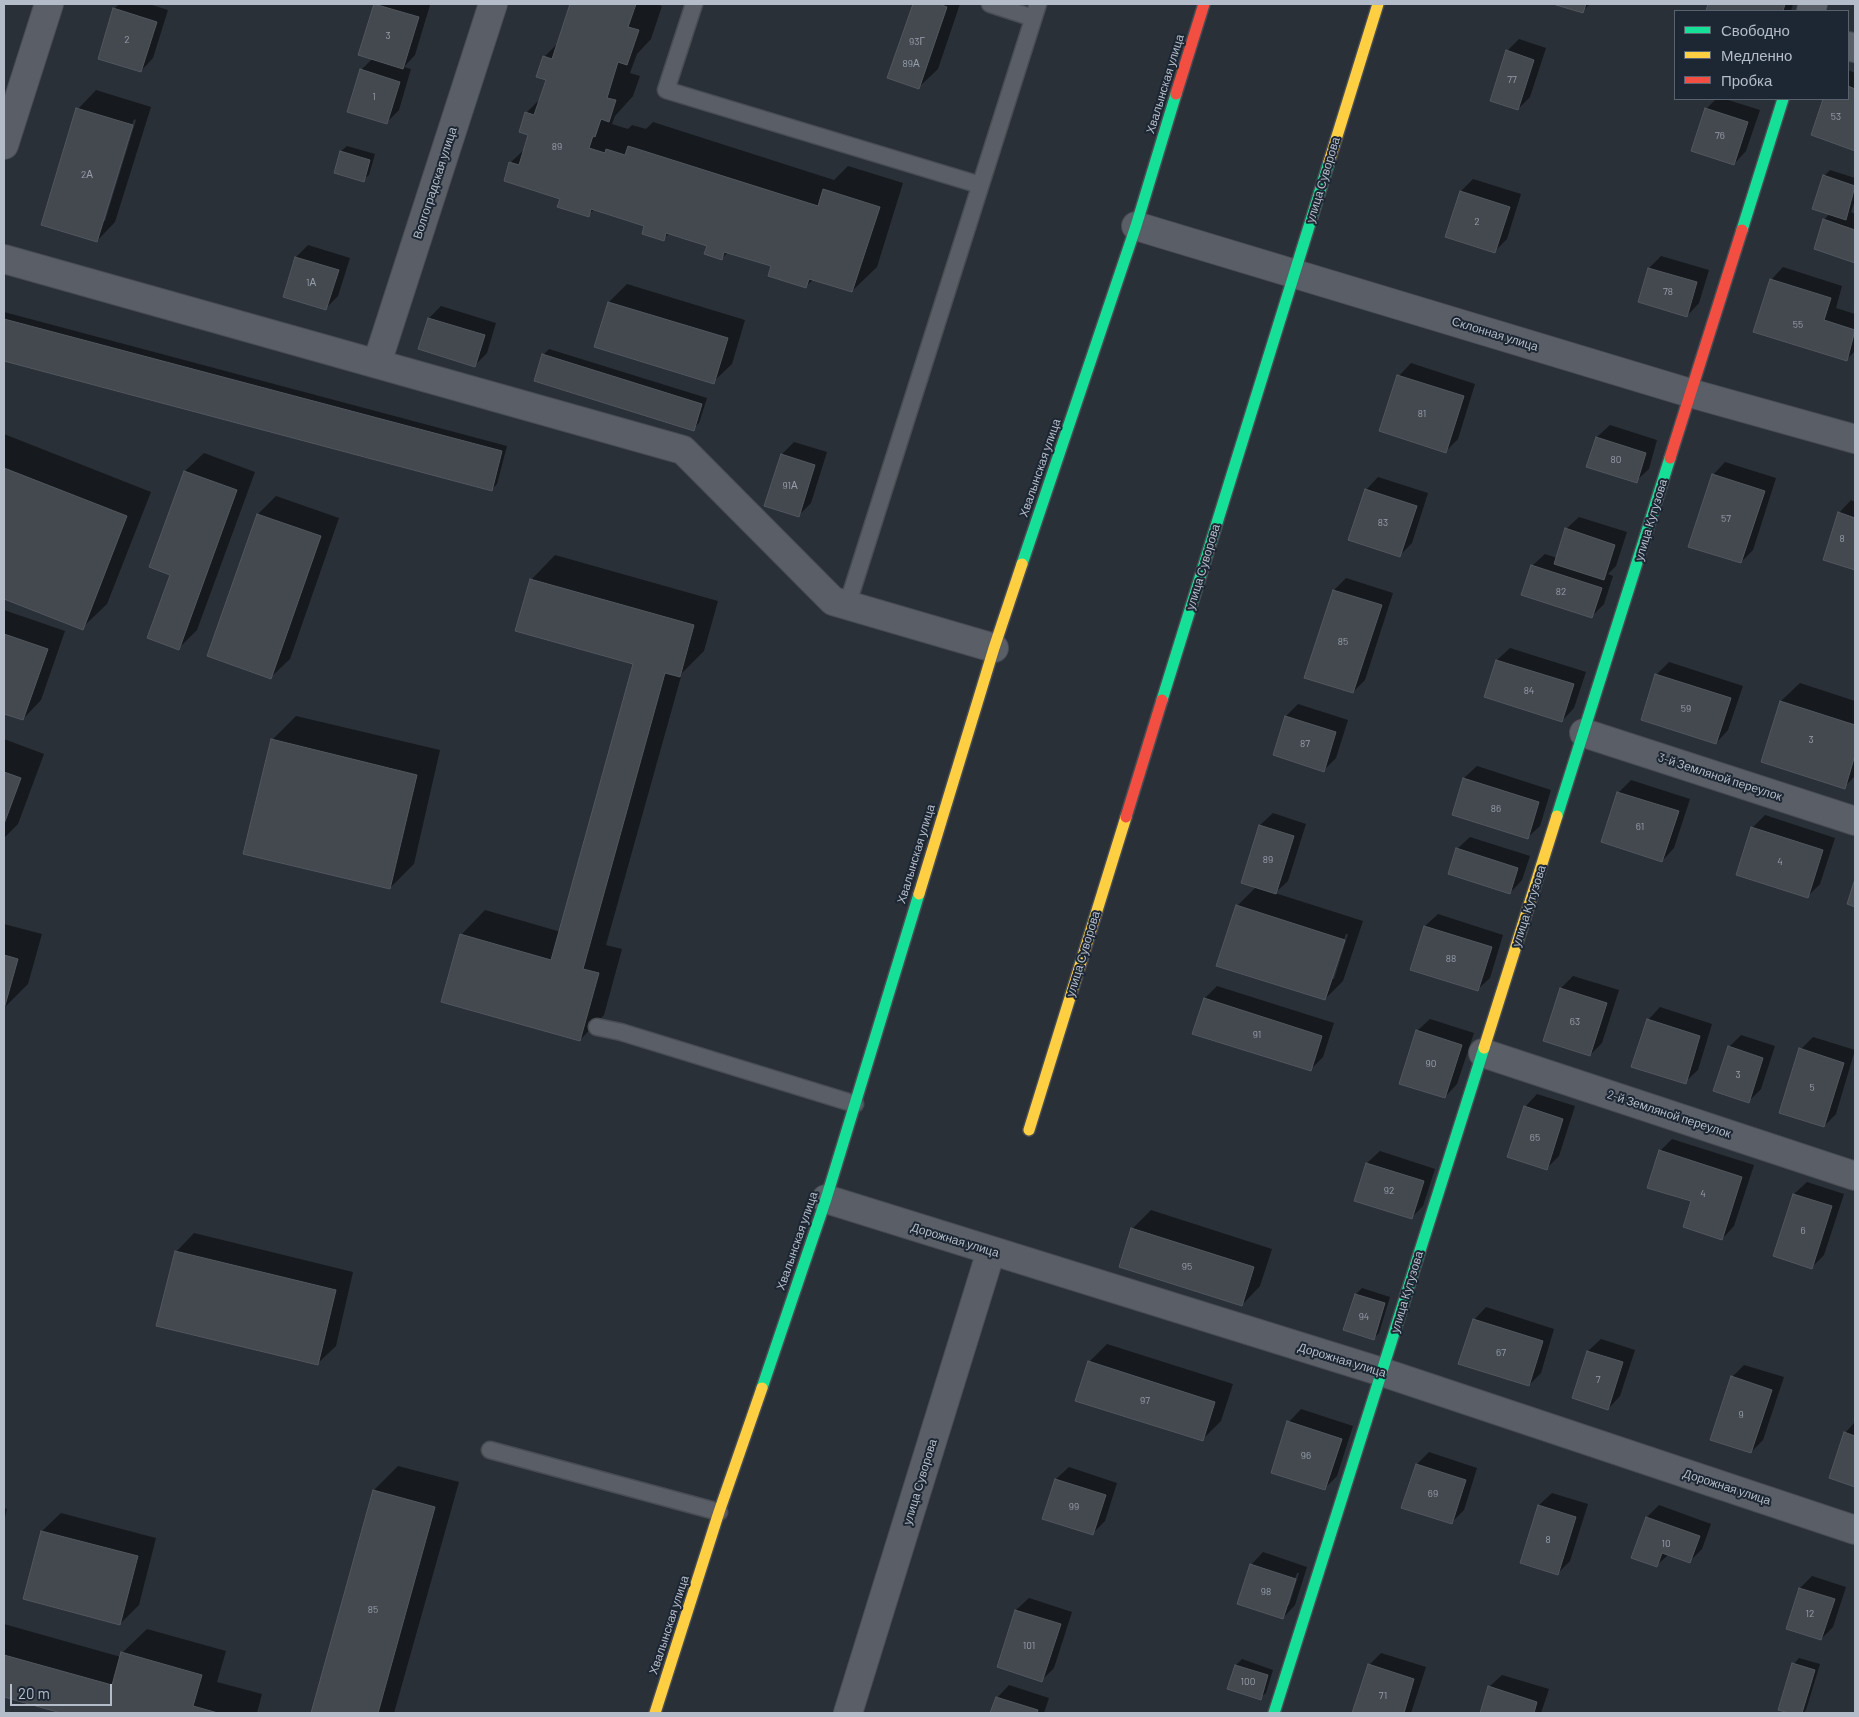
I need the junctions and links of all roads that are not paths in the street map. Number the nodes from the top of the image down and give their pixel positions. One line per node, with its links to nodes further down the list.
1 (49, 4): 9 (street)
2 (493, 4): 14 (street, Волгоградская улица)
3 (694, 4): 10 (lane)
4 (990, 4): 7 (lane)
5 (1204, 4): 11 (street, Хвалынская улица)
6 (1378, 4): 13 (street, улица Суворова)
7 (1036, 11): 10 (lane)
8 (1783, 100): 15 (street, улица Кутузова)
9 (4, 145)
10 (980, 185): 17 (lane)
11 (1136, 226): 13 (street, Склонная улица); 18 (street, Хвалынская улица)
12 (4, 259): 14 (street)
13 (1294, 274): 15 (street, Склонная улица); 24 (street, улица Суворова)
14 (377, 363): 17 (street)
15 (1690, 393): 16 (street, Склонная улица); 19 (street, улица Кутузова)
16 (1855, 439)
17 (848, 606): 18 (street)
18 (994, 648): 23 (street, Хвалынская улица)
19 (1584, 733): 20 (street, 3-й Земляной переулок); 22 (street, улица Кутузова)
20 (1855, 821)
21 (596, 1027): 23 (lane)
22 (1483, 1052): 25 (street, 2-й Земляной переулок); 28 (street, улица Кутузова)
23 (855, 1104): 26 (street, Хвалынская улица)
24 (1029, 1130)
25 (1855, 1176)
26 (826, 1199): 27 (street, Дорожная улица); 30 (street, Хвалынская улица)
27 (991, 1251): 28 (street, Дорожная улица); 33 (street, улица Суворова)
28 (1382, 1372): 31 (street, Дорожная улица); 34 (street, улица Кутузова)
29 (490, 1450): 30 (lane)
30 (719, 1512): 32 (street, Хвалынская улица)
31 (1855, 1530)
32 (655, 1713)
33 (848, 1713)
34 (1274, 1713)

